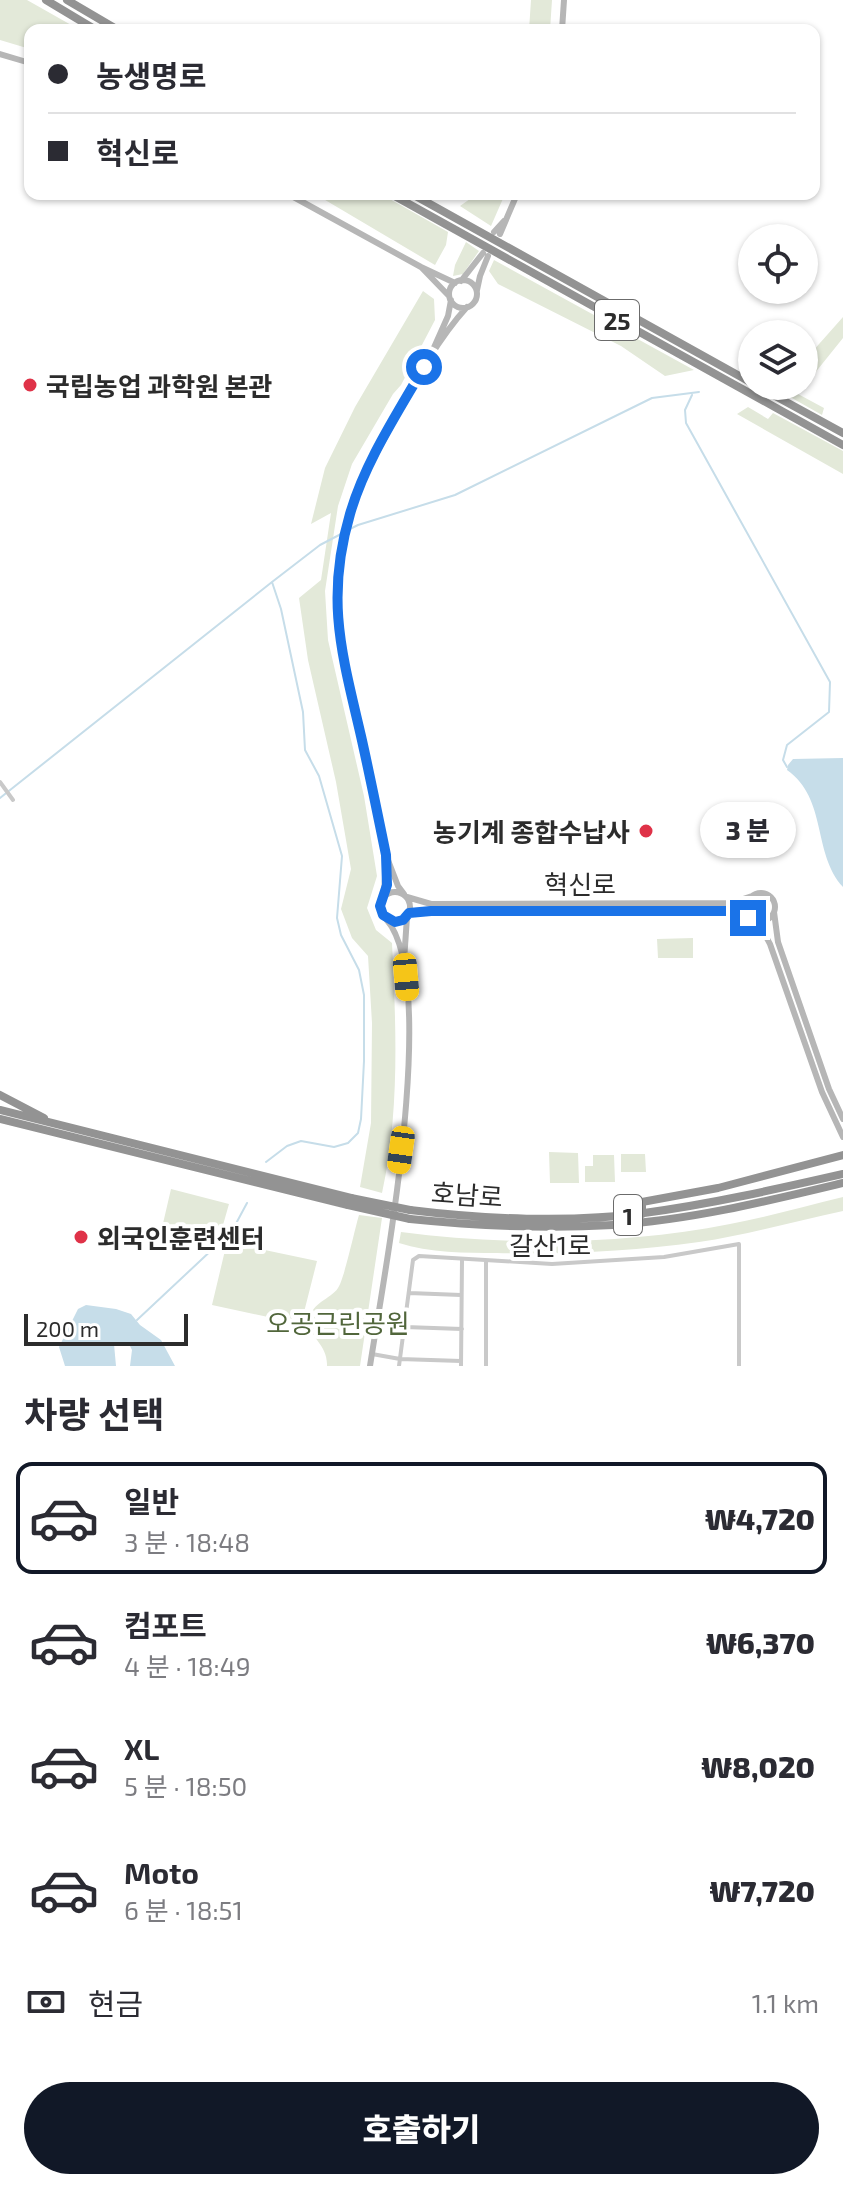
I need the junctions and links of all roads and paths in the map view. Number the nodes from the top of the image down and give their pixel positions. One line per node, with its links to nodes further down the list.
1 (46, 0): 4 (highway)
2 (67, 0): 5 (highway)
3 (564, 0): 6 (main road)
4 (86, 24)
5 (108, 24)
6 (562, 24)
7 (0, 54): 8 (main road)
8 (24, 61)
9 (299, 200): 14 (main road)
10 (402, 200): 23 (highway, 25)
11 (423, 200): 20 (highway, 25)
12 (514, 200): 13 (main road)
13 (497, 233)
14 (421, 267): 15 (main road); 17 (main road)
15 (458, 282): 16 (main road); 16 (main road); 17 (main road)
16 (476, 294): 18 (main road)
17 (450, 299): 18 (main road); 19 (main road)
18 (467, 307): 19 (main road)
19 (432, 352): 26 (main road)
20 (738, 376)
21 (782, 400): 22 (highway, 25)
22 (843, 433)
23 (843, 445)
24 (0, 782): 25 (street)
25 (13, 800)
26 (386, 855): 27 (main road); 28 (main road)
27 (384, 896): 28 (main road); 32 (main road)
28 (406, 896): 29 (main road, 혁신로); 31 (main road)
29 (752, 896): 30 (main road); 33 (main road)
30 (774, 912): 33 (main road); 38 (main road)
31 (408, 915): 32 (main road); 33 (main road, 혁신로); 34 (main road)
32 (386, 919): 34 (main road)
33 (753, 920): 40 (main road)
34 (404, 961): 53 (main road)
35 (0, 1095): 39 (highway)
36 (0, 1110): 39 (highway, 호남로 / 1)
37 (0, 1119): 44 (highway, 호남로 / 1)
38 (843, 1119)
39 (79, 1131): 44 (highway, 호남로 / 1)
40 (843, 1137)
41 (843, 1155): 46 (highway)
42 (843, 1174): 46 (highway, 호남로 / 1)
43 (843, 1183): 45 (highway, 호남로 / 1)
44 (349, 1201): 45 (highway, 호남로 / 1, bridge)
45 (410, 1214): 46 (highway, 호남로 / 1)
46 (642, 1214)
47 (462, 1259): 48 (street); 49 (street); 50 (street)
48 (486, 1261): 58 (street, 갈산1로); 59 (street, 갈산1로)
49 (409, 1293): 50 (street); 51 (street)
50 (461, 1295): 52 (street)
51 (405, 1327): 52 (street); 54 (street)
52 (462, 1329): 55 (street)
53 (372, 1354): 54 (street); 56 (main road)
54 (400, 1359): 55 (street); 57 (street)
55 (461, 1363)
56 (370, 1366)
57 (399, 1366)
58 (486, 1366)
59 (739, 1366)

